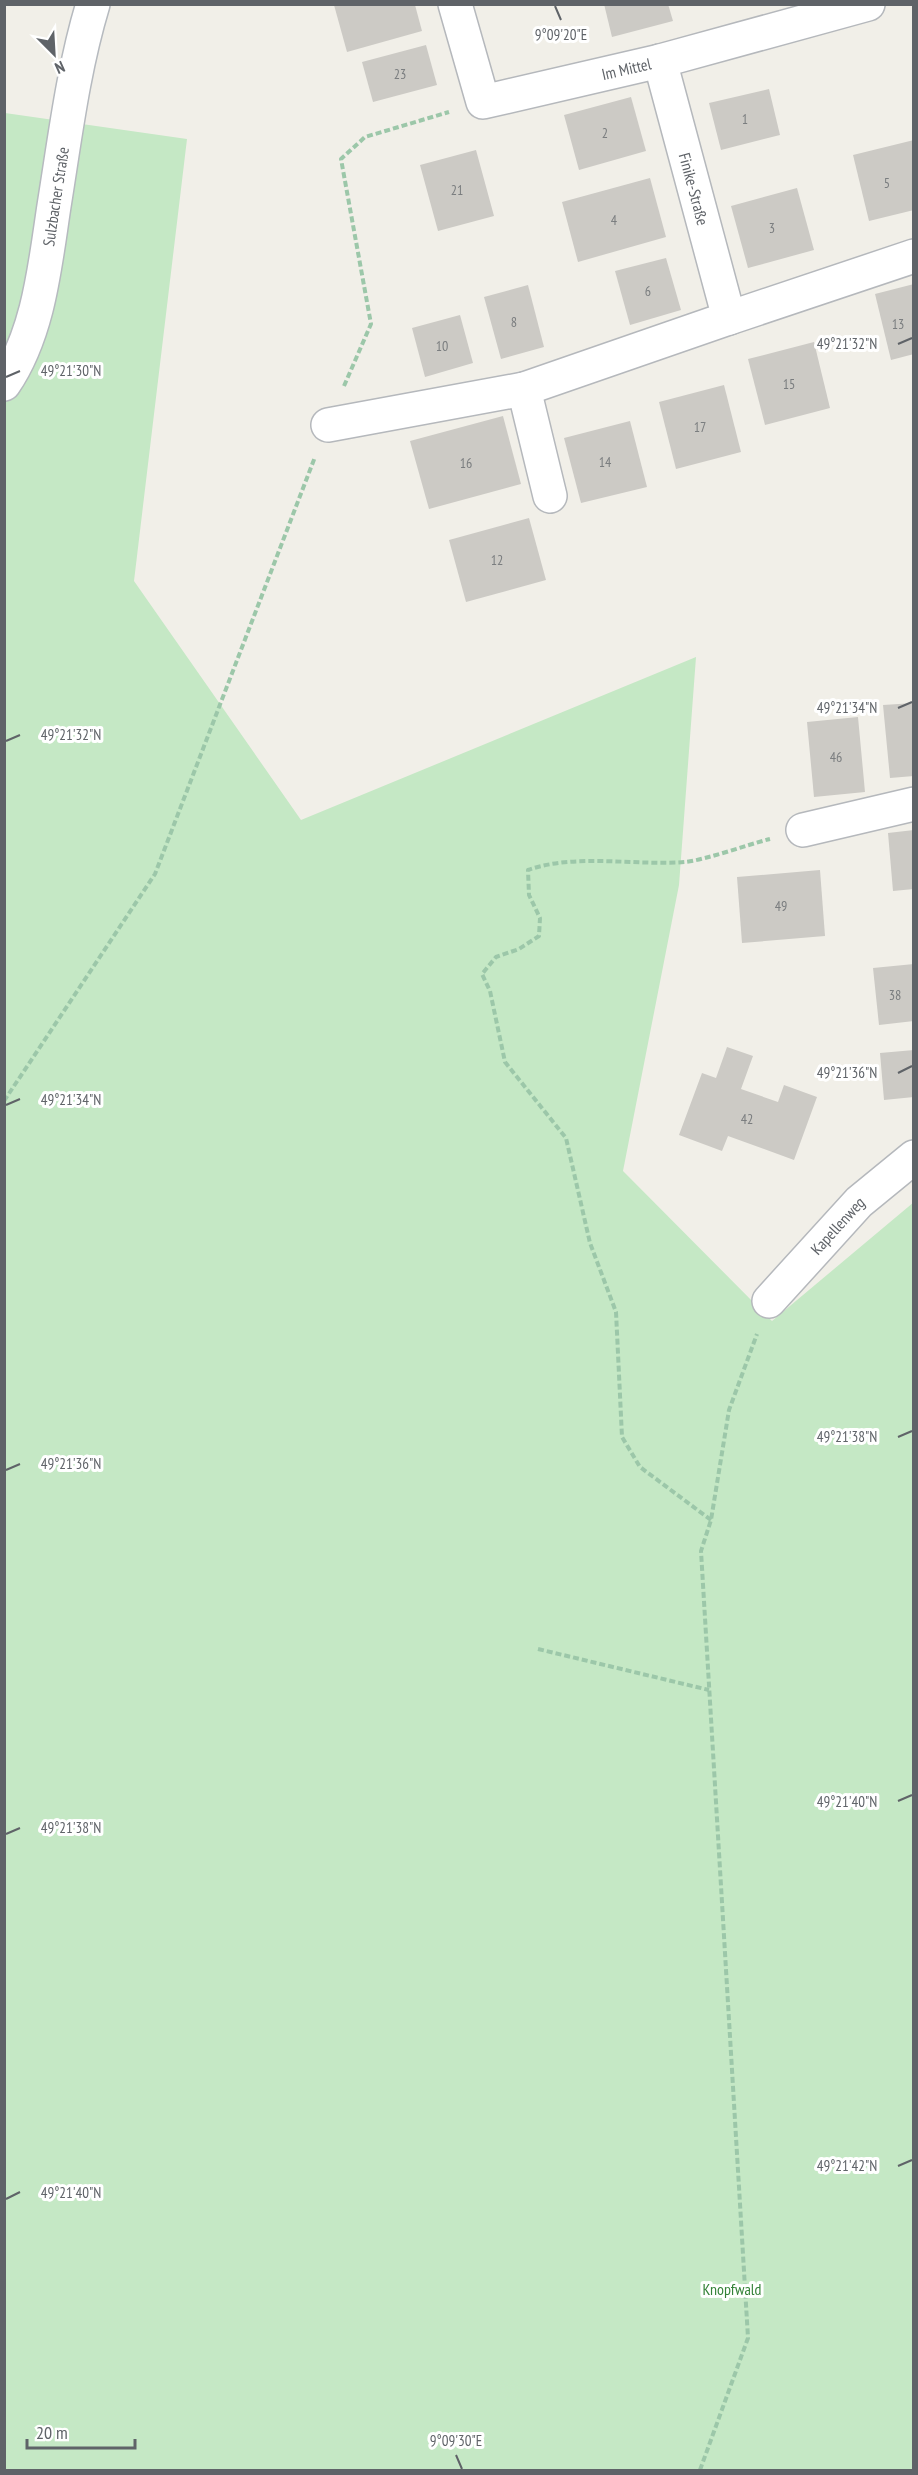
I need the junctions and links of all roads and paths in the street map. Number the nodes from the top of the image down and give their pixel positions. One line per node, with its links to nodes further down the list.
1 (93, 4): 8 (street, Sulzbacher Straße)
2 (455, 4): 5 (street)
3 (868, 4): 4 (street, Im Mittel)
4 (660, 60): 5 (street, Im Mittel); 7 (street, Finike-Straße)
5 (483, 102): 10 (path)
6 (914, 256): 7 (street)
7 (729, 318): 9 (street)
8 (4, 384)
9 (524, 388): 10 (street); 11 (street)
10 (328, 425): 14 (path)
11 (550, 496)
12 (914, 804): 13 (street)
13 (803, 830): 17 (path)
14 (4, 1101)
15 (914, 1157): 16 (street, Kapellenweg)
16 (769, 1301): 17 (path)
17 (711, 1520): 19 (path)
18 (538, 1649): 19 (path)
19 (709, 1690): 20 (path)
20 (700, 2470)

